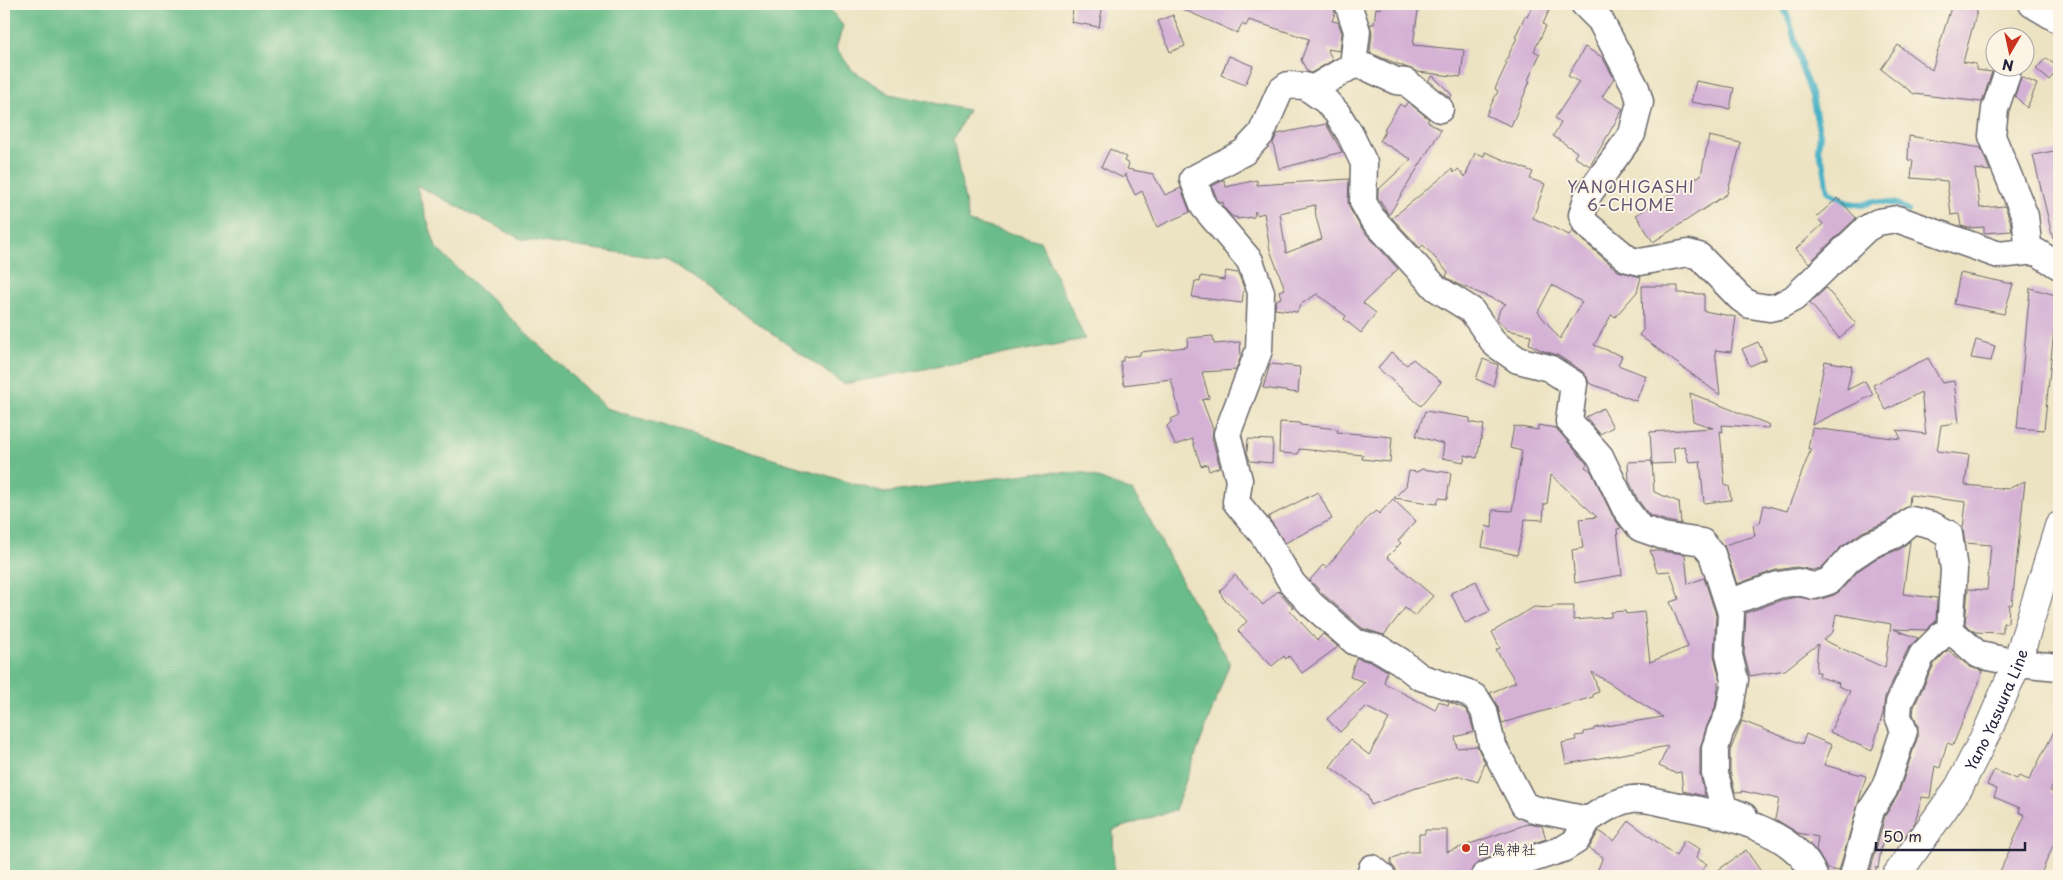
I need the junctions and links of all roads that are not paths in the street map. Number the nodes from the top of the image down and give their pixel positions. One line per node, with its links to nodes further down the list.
1 (1348, 4): 5 (street)
2 (1584, 4): 9 (street)
3 (2032, 4): 4 (street)
4 (2059, 20)
5 (1354, 65): 7 (street); 8 (street)
6 (2006, 78): 9 (street)
7 (1311, 90): 12 (street); 16 (street)
8 (1440, 109)
9 (2029, 252): 10 (street)
10 (2059, 266)
11 (2059, 526): 14 (main road, Yano Yasuura Line)
12 (1728, 603): 13 (street); 17 (street)
13 (1950, 630): 14 (street); 22 (street)
14 (2017, 663): 15 (street); 23 (main road, Yano Yasuura Line)
15 (2059, 667)
16 (1588, 820): 17 (street); 20 (street)
17 (1748, 824): 21 (street)
18 (1370, 876): 19 (street)
19 (1382, 876)
20 (1485, 876)
21 (1814, 876)
22 (1853, 876)
23 (1896, 876)

